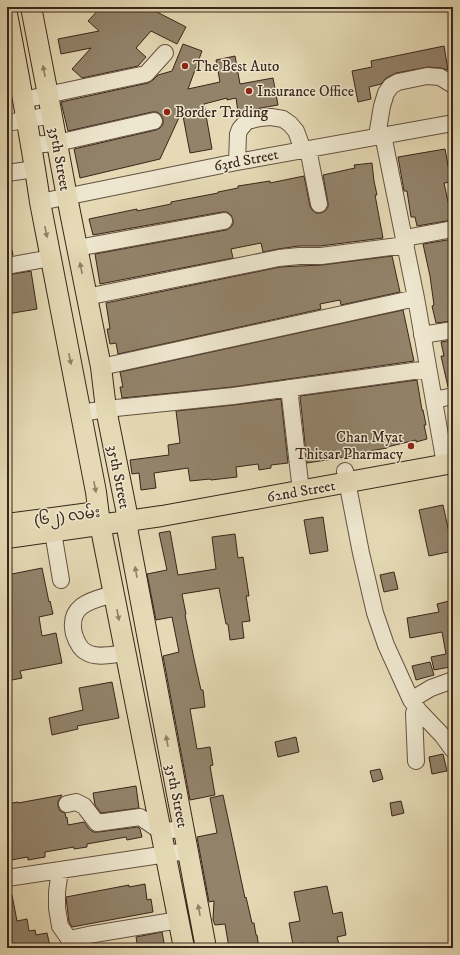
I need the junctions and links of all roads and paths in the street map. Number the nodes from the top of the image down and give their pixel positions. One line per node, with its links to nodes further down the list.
1 (31, 7): 5 (main road, 35th Street, one-way to 1)
2 (7, 14): 6 (main road, 35th Street)
3 (165, 53): 5 (street)
4 (453, 85): 12 (street)
5 (48, 95): 6 (street); 7 (main road, 35th Street)
6 (23, 100): 8 (main road, 35th Street)
7 (52, 116): 8 (street); 13 (main road, 35th Street)
8 (27, 119): 10 (street); 14 (main road, 35th Street)
9 (154, 121): 13 (street)
10 (7, 123)
11 (453, 123): 12 (street, 63rd Street)
12 (380, 136): 15 (street, 63rd Street); 24 (street)
13 (57, 143): 14 (street); 19 (main road, 35th Street)
14 (31, 145): 17 (main road, 35th Street)
15 (306, 149): 16 (street, 63rd Street); 16 (street); 21 (street)
16 (237, 162): 19 (street, 63rd Street)
17 (35, 169): 18 (street); 20 (main road, 35th Street)
18 (7, 173)
19 (67, 197): 20 (street, 63rd Street); 25 (main road, 35th Street)
20 (40, 202): 26 (main road, 35th Street, one-way to 26)
21 (319, 204)
22 (224, 221): 25 (street)
23 (453, 229): 24 (street)
24 (405, 242): 28 (street); 29 (street)
25 (77, 248): 28 (main road, 35th Street, one-way to 25)
26 (51, 258): 27 (street); 38 (main road, 35th Street, one-way to 38)
27 (7, 266)
28 (86, 297): 32 (main road, 35th Street)
29 (416, 298): 31 (street); 32 (street)
30 (453, 330): 31 (street)
31 (422, 335): 33 (street)
32 (101, 367): 37 (main road, 35th Street)
33 (428, 369): 34 (street); 36 (street)
34 (289, 388): 37 (street); 41 (street)
35 (453, 396): 36 (street)
36 (434, 400): 39 (street)
37 (106, 409): 38 (street); 43 (main road, 35th Street)
38 (81, 413): 44 (main road, 35th Street, one-way to 44)
39 (449, 459): 40 (main road, 62nd Street)
40 (346, 476): 41 (main road, 62nd Street); 52 (street)
41 (300, 484): 42 (main road, 62nd Street)
42 (150, 512): 43 (main road, (၆၂) လမ်း)
43 (126, 515): 44 (main road, (၆၂) လမ်း); 56 (main road, 35th Street, one-way to 43)
44 (99, 518): 45 (main road, (၆၂) လမ်း); 46 (main road, (၆၂) လမ်း); 49 (main road, 35th Street)
45 (7, 524)
46 (53, 532): 47 (main road, (၆၂) လမ်း); 48 (street)
47 (7, 538)
48 (61, 580)
49 (114, 594): 50 (main road, 35th Street, one-way to 50); 50 (street)
50 (126, 653): 57 (main road, 35th Street)
51 (453, 680): 52 (street)
52 (413, 706): 53 (street); 54 (street)
53 (453, 750)
54 (416, 761)
55 (67, 804): 57 (street)
56 (183, 828): 57 (street); 58 (main road, 35th Street)
57 (162, 832): 59 (main road, 35th Street)
58 (187, 851): 59 (street); 64 (main road, 35th Street, one-way to 58)
59 (166, 854): 60 (street); 62 (main road, 35th Street)
60 (60, 870): 61 (street); 62 (street)
61 (7, 878)
62 (179, 920): 63 (main road, 35th Street)
63 (184, 948)
64 (206, 948)

